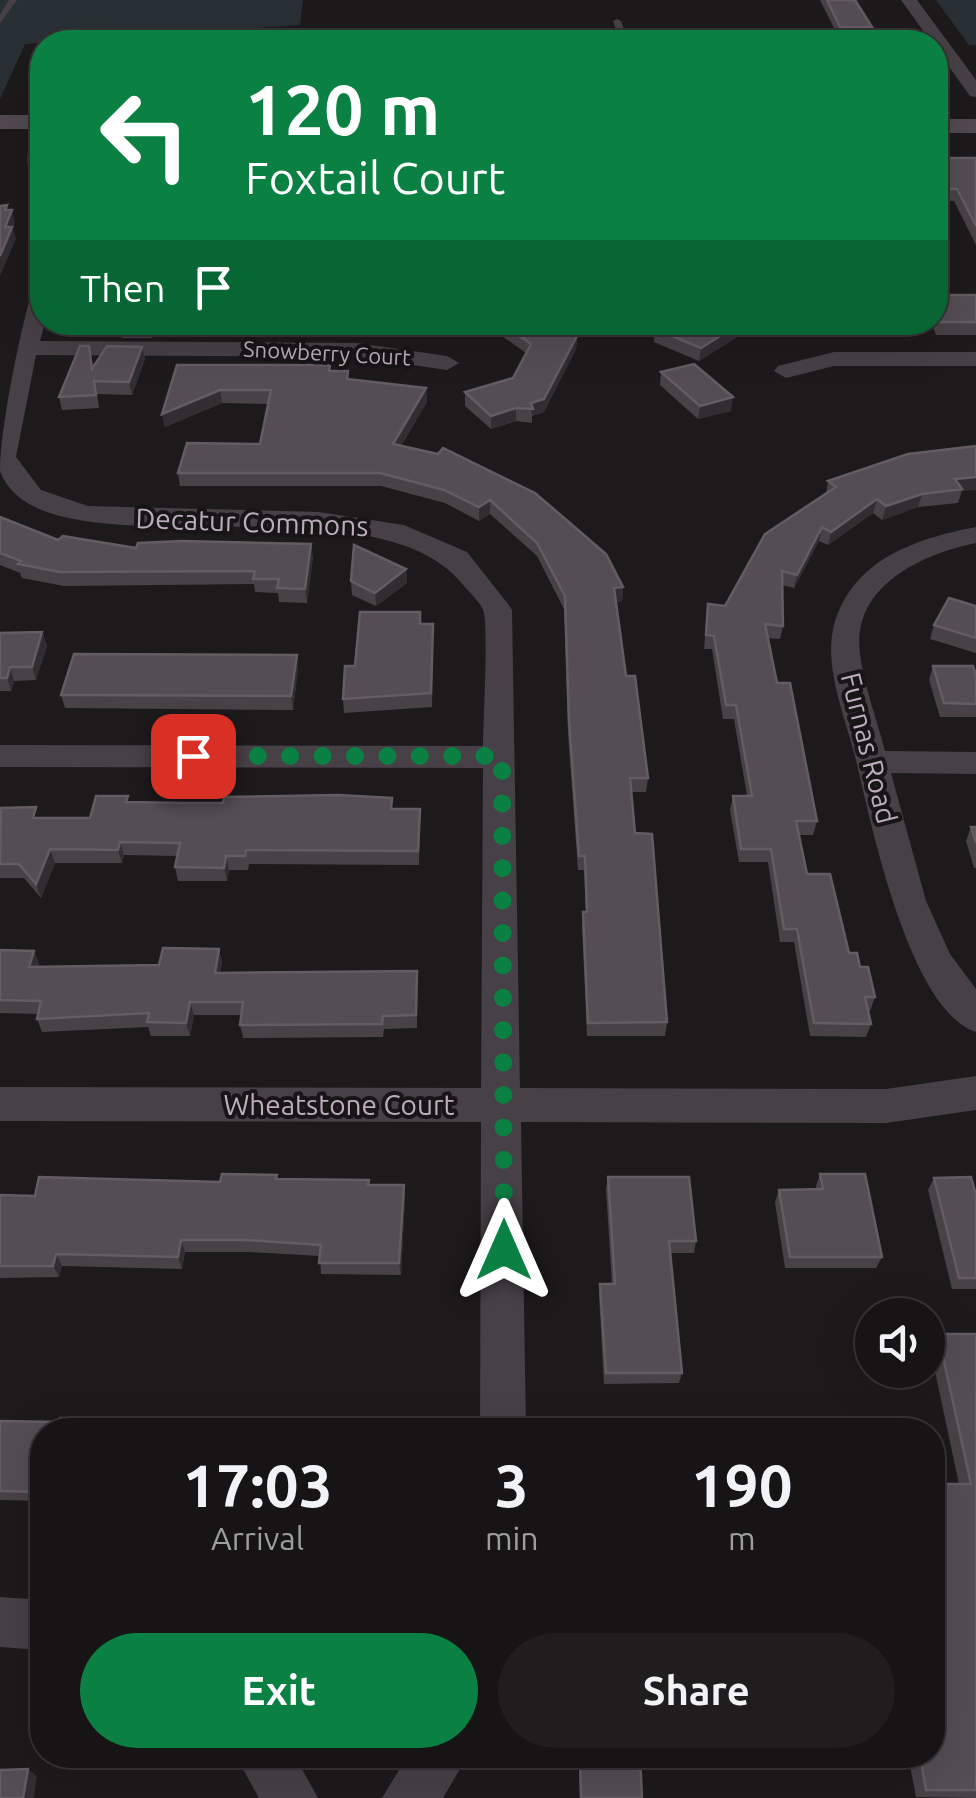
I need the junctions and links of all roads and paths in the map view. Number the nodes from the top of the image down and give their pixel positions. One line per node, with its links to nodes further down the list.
1 (13, 0): 4 (lane)
2 (909, 0): 6 (street)
3 (617, 21): 5 (lane)
4 (0, 22)
5 (620, 30)
6 (931, 30)
7 (948, 54): 8 (street)
8 (976, 92)
9 (0, 122): 10 (main road)
10 (30, 122)
11 (948, 126): 12 (main road)
12 (976, 126)
13 (31, 335): 14 (street, Decatur Commons)
14 (27, 348): 16 (street, Snowberry Court); 20 (street, Decatur Commons)
15 (976, 359): 17 (street)
16 (447, 363)
17 (786, 371)
18 (976, 535): 21 (street, Furnas Road)
19 (0, 756): 20 (street)
20 (502, 756): 26 (street, Decatur Commons)
21 (872, 762): 22 (street); 23 (street, Furnas Road)
22 (976, 762)
23 (976, 1016)
24 (976, 1093): 26 (street, Wheatstone Court)
25 (0, 1104): 26 (street, Wheatstone Court)
26 (504, 1105): 27 (street, Decatur Commons)
27 (503, 1418)
28 (0, 1622): 29 (street)
29 (30, 1624)
30 (271, 1768): 32 (street)
31 (431, 1768): 33 (street)
32 (291, 1798)
33 (409, 1798)

